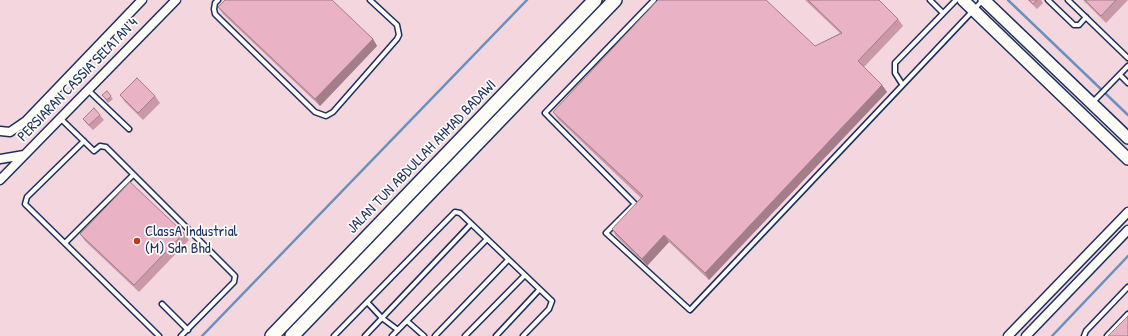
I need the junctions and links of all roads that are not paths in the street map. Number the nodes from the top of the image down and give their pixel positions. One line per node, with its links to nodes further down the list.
1 (142, 0): 26 (street)
2 (176, 0): 22 (street, PERSIARAN CASSIA SELATAN 4)
3 (218, 0): 4 (lane)
4 (370, 0)
5 (595, 0): 54 (main road, JALAN TUN ABDULLAH AHMAD BADAWI)
6 (615, 0): 55 (main road, JALAN TUN ABDULLAH AHMAD BADAWI)
7 (654, 0): 21 (lane)
8 (930, 0): 15 (lane)
9 (956, 0): 15 (lane)
10 (963, 0): 14 (street)
11 (983, 0): 14 (lane); 23 (street)
12 (1048, 0): 16 (lane)
13 (1068, 0): 16 (lane)
14 (973, 10): 21 (lane); 31 (street)
15 (943, 13): 21 (lane)
16 (1086, 17): 17 (lane)
17 (1128, 58)
18 (1128, 66): 19 (lane)
19 (1120, 75): 20 (lane); 23 (lane)
20 (1128, 83)
21 (902, 84)
22 (88, 90): 24 (street, PERSIARAN CASSIA SELATAN 4); 25 (lane)
23 (1094, 101): 27 (street)
24 (60, 118): 28 (lane); 29 (street, PERSIARAN CASSIA SELATAN 4)
25 (129, 129)
26 (0, 131)
27 (1128, 138)
28 (84, 141): 32 (lane); 38 (lane)
29 (24, 155): 30 (street); 33 (street, PERSIARAN CASSIA SELATAN 4)
30 (0, 159)
31 (1128, 159)
32 (133, 175): 38 (lane); 50 (lane)
33 (1, 176)
34 (1128, 212): 64 (street)
35 (471, 224): 37 (lane); 45 (lane); 48 (lane)
36 (1128, 230): 65 (street)
37 (487, 239): 39 (lane); 49 (lane)
38 (65, 243): 52 (lane)
39 (508, 260): 40 (lane); 60 (lane)
40 (524, 276): 42 (lane); 61 (lane)
41 (1128, 287): 43 (lane)
42 (539, 290): 62 (lane); 63 (lane)
43 (1124, 291): 44 (lane); 66 (lane)
44 (1128, 295)
45 (367, 302): 48 (lane); 56 (lane)
46 (162, 304): 50 (lane)
47 (1128, 314): 67 (lane)
48 (382, 318): 51 (lane); 57 (lane)
49 (407, 321): 51 (lane); 59 (lane)
50 (188, 330): 53 (lane)
51 (398, 330): 58 (lane)
52 (159, 336)
53 (182, 336)
54 (272, 336)
55 (292, 336)
56 (334, 336)
57 (365, 336)
58 (392, 336)
59 (424, 336)
60 (435, 336)
61 (465, 336)
62 (496, 336)
63 (523, 336)
64 (1008, 336)
65 (1026, 336)
66 (1084, 336)
67 (1107, 336)

